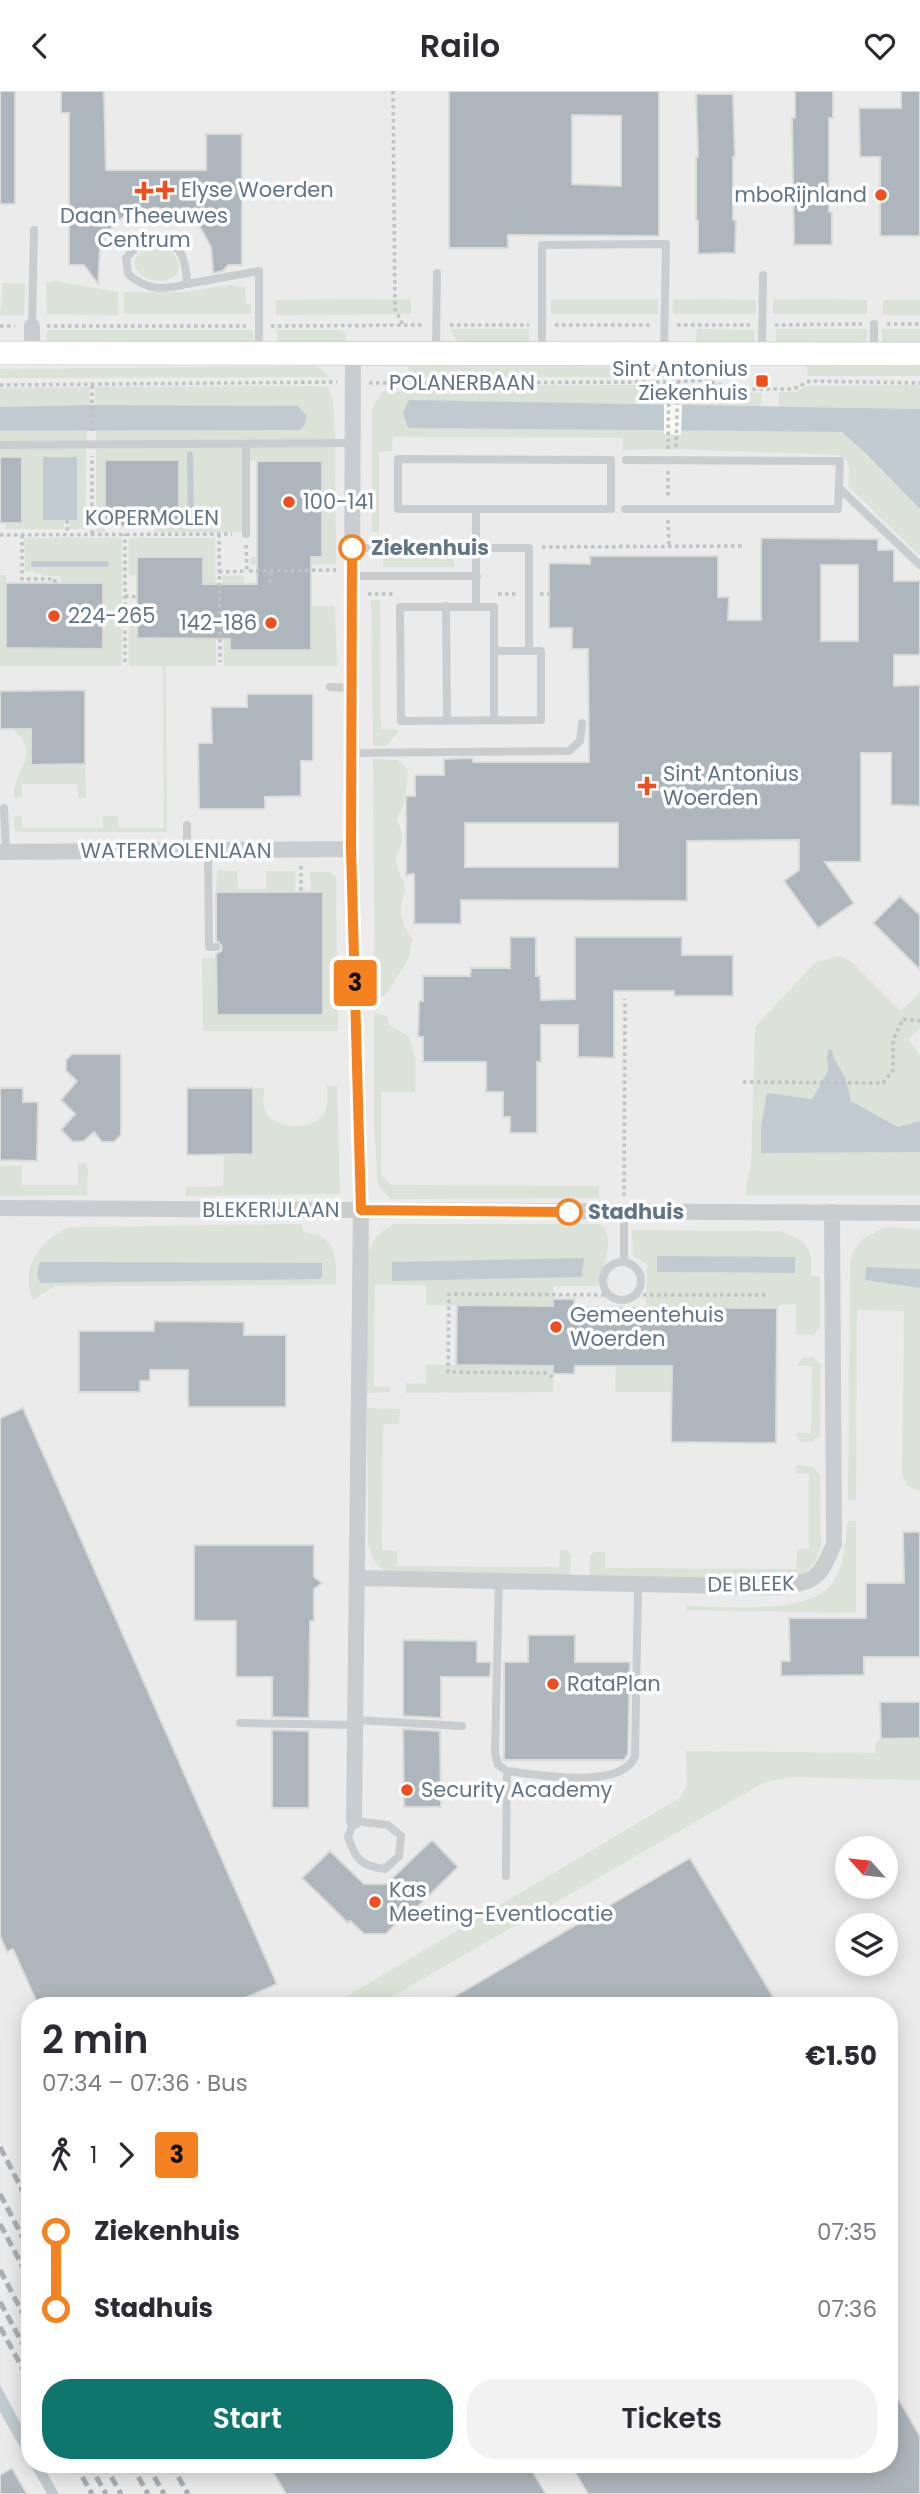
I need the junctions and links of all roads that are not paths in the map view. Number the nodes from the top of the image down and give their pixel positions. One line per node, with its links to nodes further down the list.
1 (34, 230): 6 (lane)
2 (437, 273): 9 (lane)
3 (763, 275): 13 (lane)
4 (187, 284): 4 (lane); 10 (lane)
5 (874, 324): 14 (lane)
6 (32, 326): 8 (street)
7 (0, 353): 8 (main road, POLANERBAAN)
8 (32, 353): 10 (main road, POLANERBAAN)
9 (436, 353): 11 (main road, POLANERBAAN); 16 (main road, POLANERBAAN)
10 (259, 354): 16 (main road, POLANERBAAN)
11 (542, 354): 12 (main road, POLANERBAAN); 12 (lane)
12 (664, 354): 13 (main road, POLANERBAAN)
13 (762, 354): 14 (main road, POLANERBAAN)
14 (874, 354): 15 (main road, POLANERBAAN)
15 (920, 354)
16 (353, 355): 17 (street)
17 (351, 443): 18 (lane); 25 (street)
18 (246, 444): 19 (lane); 24 (lane)
19 (0, 445)
20 (626, 460): 21 (lane)
21 (839, 488): 23 (lane); 27 (lane)
22 (476, 509): 22 (lane); 26 (lane)
23 (625, 509)
24 (246, 534)
25 (352, 548): 26 (lane); 28 (street)
26 (476, 548): 29 (lane); 32 (lane)
27 (920, 565)
28 (352, 573): 29 (lane); 35 (street)
29 (477, 576): 31 (lane)
30 (446, 606): 31 (lane); 36 (lane); 36 (lane)
31 (476, 607): 33 (lane)
32 (529, 650): 33 (lane); 37 (lane)
33 (494, 651): 37 (lane)
34 (330, 687): 35 (lane)
35 (352, 688): 39 (street)
36 (446, 720): 37 (lane)
37 (494, 720)
38 (582, 723): 39 (lane)
39 (352, 753): 42 (street)
40 (4, 808): 45 (lane)
41 (187, 825): 44 (lane)
42 (351, 849): 43 (street, WATERMOLENLAAN); 48 (street)
43 (208, 850): 44 (street, WATERMOLENLAAN); 46 (lane)
44 (187, 851): 45 (street, WATERMOLENLAAN)
45 (3, 852)
46 (216, 947)
47 (0, 1208): 48 (street, BLEKERIJLAAN)
48 (361, 1210): 49 (street, BLEKERIJLAAN); 53 (street)
49 (624, 1212): 50 (street, BLEKERIJLAAN); 52 (lane)
50 (832, 1213): 51 (street, BLEKERIJLAAN); 55 (street, DE BLEEK)
51 (920, 1213)
52 (624, 1262): 52 (lane)
53 (357, 1579): 54 (street, DE BLEEK); 57 (street)
54 (499, 1581): 55 (street, DE BLEEK); 59 (lane)
55 (638, 1585): 59 (lane)
56 (240, 1723): 57 (lane)
57 (356, 1723): 58 (lane); 60 (street)
58 (462, 1725)
59 (507, 1771): 61 (lane)
60 (355, 1821): 60 (lane)
61 (506, 1876)

